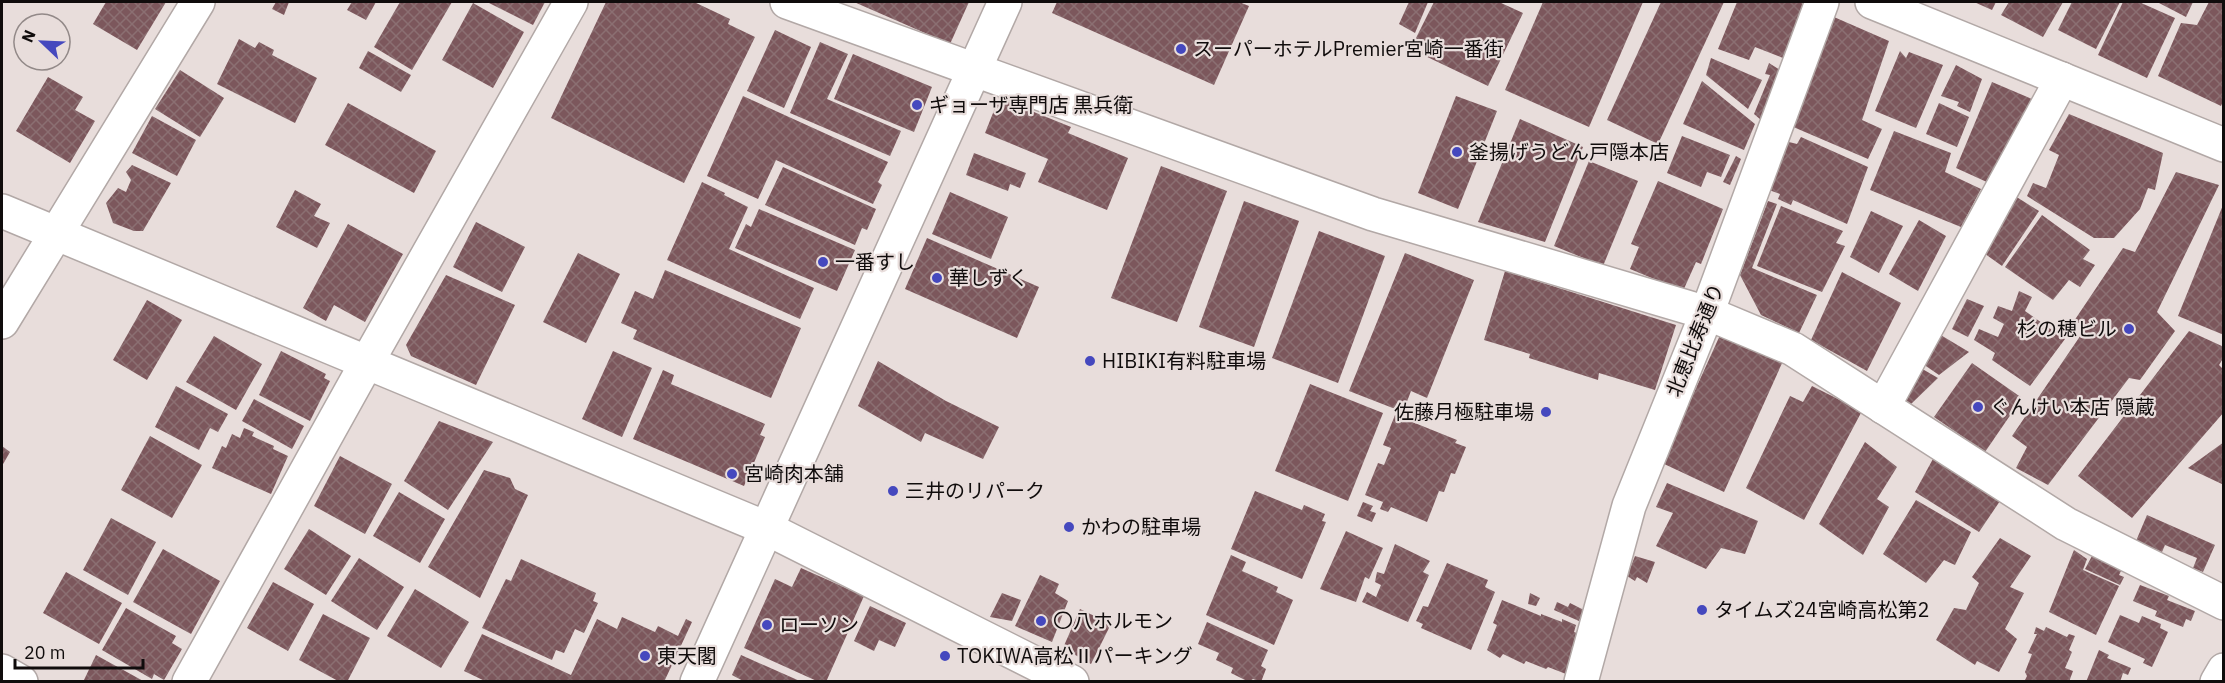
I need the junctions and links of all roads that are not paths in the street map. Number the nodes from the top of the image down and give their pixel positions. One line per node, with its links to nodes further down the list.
1 (198, 2): 11 (street)
2 (571, 2): 14 (street)
3 (787, 2): 7 (street)
4 (1005, 2): 7 (street)
5 (1822, 2): 12 (street, 北恵比寿通り)
6 (1872, 2): 8 (street)
7 (974, 70): 12 (street); 16 (street)
8 (2062, 79): 9 (street); 15 (street)
9 (2223, 145)
10 (2, 211): 11 (street)
11 (55, 234): 13 (street); 14 (street)
12 (1707, 313): 15 (street); 24 (street, 北恵比寿通り)
13 (2, 322)
14 (366, 364): 16 (street); 21 (street)
15 (1883, 407): 17 (street)
16 (766, 528): 22 (street); 23 (street)
17 (2223, 603)
18 (2223, 670): 25 (street)
19 (2, 671): 20 (street)
20 (21, 681)
21 (189, 681)
22 (697, 681)
23 (1072, 681)
24 (1581, 681)
25 (2217, 681)

